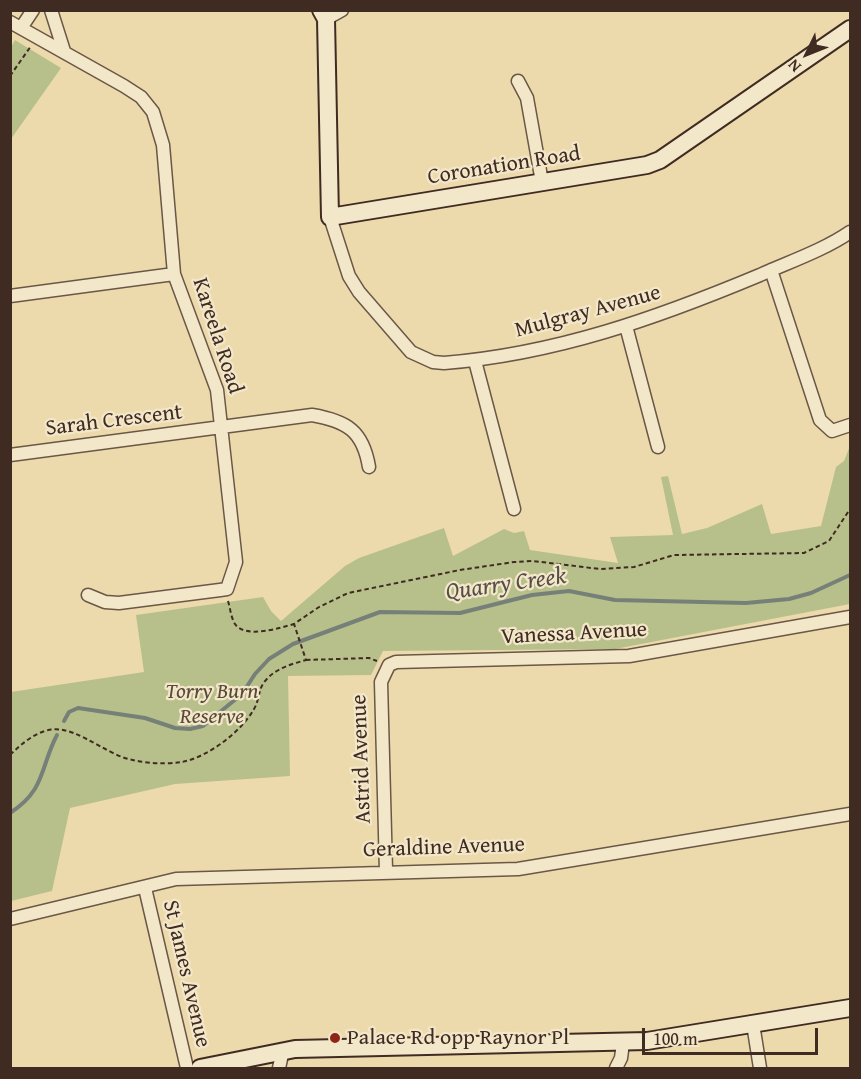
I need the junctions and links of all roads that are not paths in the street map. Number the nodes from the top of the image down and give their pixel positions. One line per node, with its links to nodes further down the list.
1 (33, 10): 5 (street)
2 (51, 10): 7 (street)
3 (342, 10): 4 (street)
4 (324, 15): 10 (street)
5 (16, 25): 7 (street, Kareela Road)
6 (850, 29): 9 (street, Coronation Road)
7 (64, 51): 13 (street, Kareela Road)
8 (518, 81): 9 (street)
9 (542, 182): 10 (street, Coronation Road)
10 (330, 217): 16 (street, Mulgray Avenue)
11 (850, 231): 12 (street, Mulgray Avenue)
12 (771, 270): 15 (street, Mulgray Avenue); 17 (street)
13 (174, 274): 14 (street); 18 (street, Kareela Road)
14 (10, 296)
15 (626, 326): 16 (street, Mulgray Avenue); 19 (street)
16 (475, 361): 22 (street)
17 (850, 425)
18 (222, 429): 20 (street, Sarah Crescent); 21 (street, Sarah Crescent); 23 (street, Kareela Road)
19 (658, 447)
20 (10, 455)
21 (369, 467)
22 (514, 509)
23 (88, 595)
24 (850, 617): 25 (street, Vanessa Avenue)
25 (381, 682): 27 (street, Astrid Avenue)
26 (850, 814): 27 (street, Geraldine Avenue)
27 (386, 871): 28 (street, Geraldine Avenue)
28 (145, 888): 29 (street, Geraldine Avenue); 34 (street, St James Avenue)
29 (10, 919)
30 (850, 1008): 31 (street)
31 (753, 1024): 32 (street); 38 (street)
32 (622, 1043): 33 (street); 37 (street)
33 (283, 1050): 35 (street); 36 (street)
34 (187, 1068)
35 (200, 1068)
36 (279, 1068)
37 (616, 1068)
38 (760, 1068)

